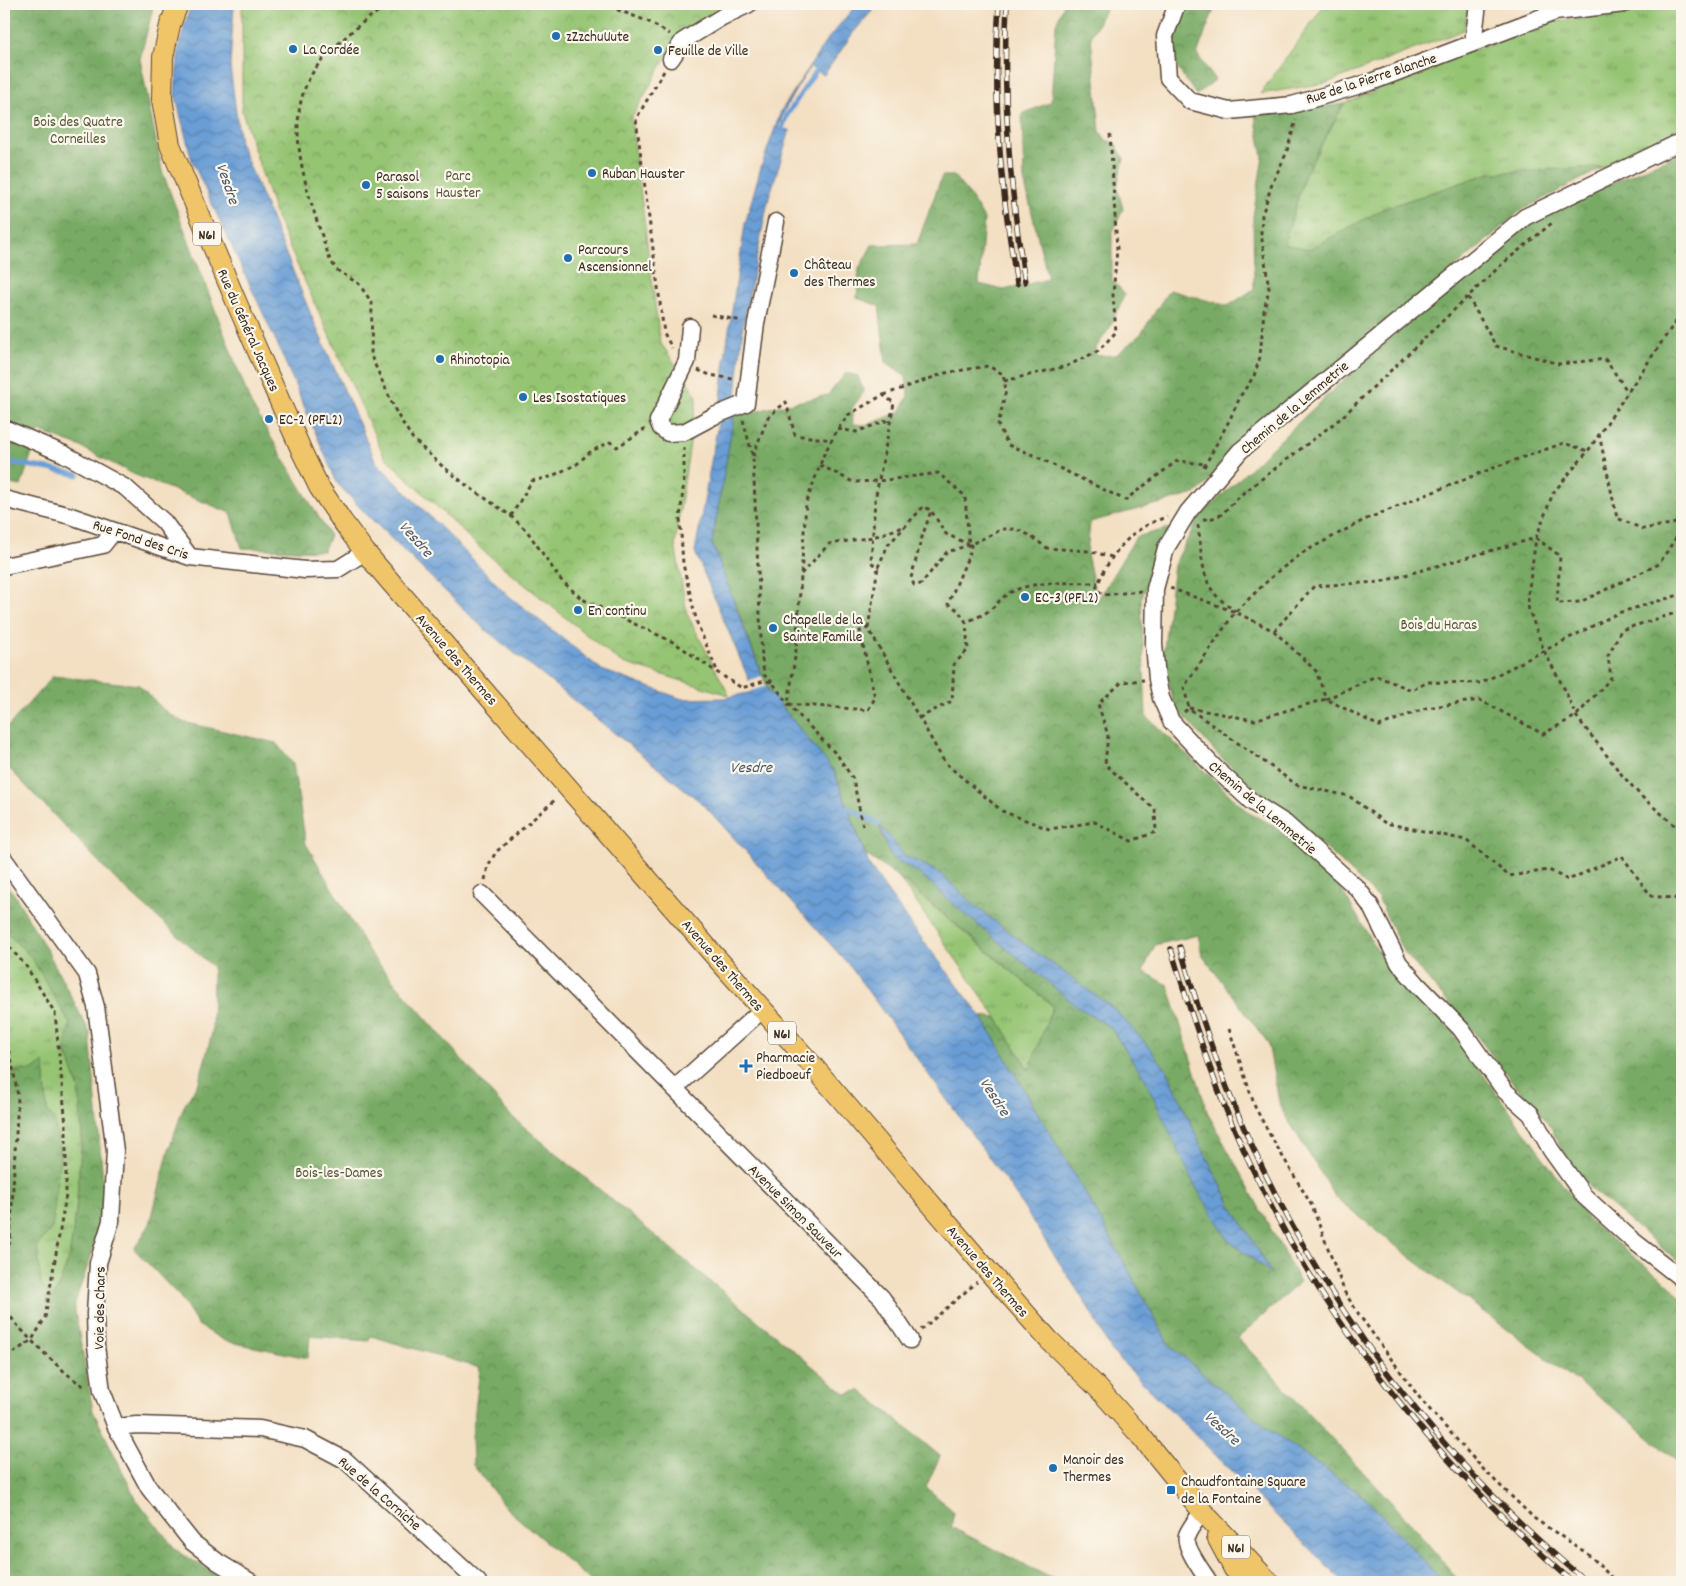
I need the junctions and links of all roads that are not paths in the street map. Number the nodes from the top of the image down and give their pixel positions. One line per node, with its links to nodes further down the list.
1 (178, 4): 14 (main road, Rue du Général Jacques / N61)
2 (749, 4): 7 (street)
3 (1177, 4): 6 (street, Rue de la Pierre Blanche)
4 (1478, 4): 6 (street)
5 (1624, 4): 6 (street, Rue de la Pierre Blanche)
6 (1473, 44)
7 (671, 59)
8 (1682, 141): 21 (street, Chemin de la Lemmetrie)
9 (776, 222): 10 (street)
10 (690, 326)
11 (4, 428): 15 (street)
12 (4, 499): 13 (street, Rue Fond des Cris)
13 (114, 530): 15 (street, Rue Fond des Cris); 16 (street)
14 (364, 552): 15 (street, Rue Fond des Cris); 19 (main road, Avenue des Thermes / N61)
15 (190, 557)
16 (4, 566)
17 (4, 858): 23 (street, Voie des Chars)
18 (482, 894): 20 (street, Avenue Simon Sauveur)
19 (762, 1010): 20 (street); 24 (main road, Avenue des Thermes / N61)
20 (675, 1088): 22 (street, Avenue Simon Sauveur)
21 (1682, 1279)
22 (910, 1340)
23 (116, 1427): 25 (street, Voie des Chars); 26 (street, Rue de la Corniche)
24 (1202, 1511): 27 (street); 28 (main road, Avenue des Thermes / N61); 29 (main road, Avenue des Thermes / N61)
25 (251, 1582)
26 (478, 1582)
27 (1209, 1582)
28 (1247, 1582)
29 (1269, 1582)

